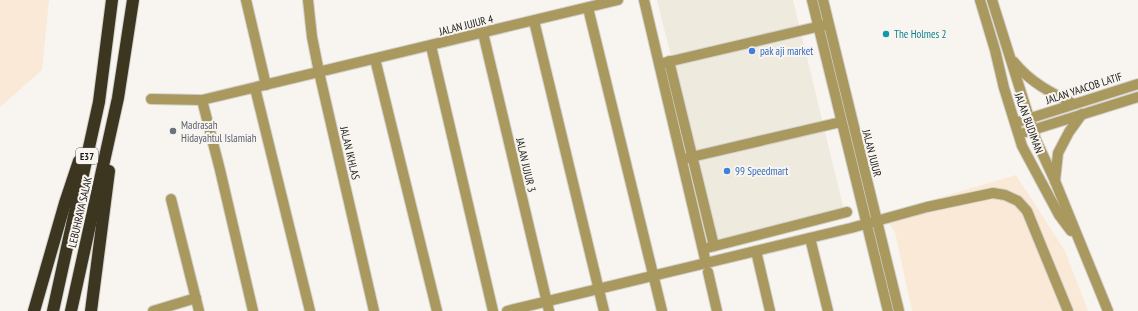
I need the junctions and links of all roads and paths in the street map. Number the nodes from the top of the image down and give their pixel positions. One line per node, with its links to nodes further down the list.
1 (112, 0): 29 (highway, LEBUHRAYA SALAK / E37)
2 (132, 0): 26 (highway, LEBUHRAYA SALAK / E37)
3 (246, 0): 23 (street)
4 (308, 0): 21 (street, JALAN IKHLAS)
5 (618, 0): 11 (street, JALAN JUJUR 4)
6 (644, 0): 20 (street)
7 (812, 0): 14 (street, JALAN JUJUR)
8 (823, 0): 13 (street, JALAN JUJUR)
9 (980, 0): 34 (street, JALAN BUDIMAN)
10 (992, 0): 17 (street, JALAN BUDIMAN)
11 (588, 8): 12 (street, JALAN JUJUR 4); 50 (street)
12 (534, 21): 15 (street, JALAN JUJUR 4); 51 (street)
13 (828, 24): 14 (street); 42 (street, JALAN JUJUR)
14 (818, 26): 19 (street); 33 (street, JALAN JUJUR)
15 (483, 33): 16 (street, JALAN JUJUR 4); 53 (street, JALAN JUJUR 3)
16 (432, 46): 18 (street, JALAN JUJUR 4); 64 (street)
17 (1010, 58): 30 (street); 32 (street, JALAN BUDIMAN)
18 (375, 59): 21 (street, JALAN JUJUR 4); 63 (street)
19 (669, 61): 20 (street); 37 (street)
20 (659, 64): 38 (street)
21 (319, 72): 23 (street, JALAN JUJUR 4); 62 (street, JALAN IKHLAS)
22 (1138, 84): 30 (street, JALAN YAACOB LATIF)
23 (266, 85): 24 (street, JALAN JUJUR 4)
24 (255, 88): 28 (street, JALAN JUJUR 4); 61 (street)
25 (1138, 97): 31 (street)
26 (118, 98): 56 (highway, LEBUHRAYA SALAK / E37); 57 (highway)
27 (151, 99): 28 (street, JALAN JUJUR 4)
28 (202, 100): 60 (street)
29 (99, 102): 54 (highway); 55 (highway, LEBUHRAYA SALAK / E37)
30 (1074, 104): 32 (street, JALAN YAACOB LATIF)
31 (1082, 114): 35 (street); 39 (street)
32 (1029, 119): 34 (street, JALAN YAACOB LATIF); 35 (street, JALAN BUDIMAN)
33 (841, 122): 37 (street); 43 (street, JALAN JUJUR)
34 (1015, 123): 36 (street, JALAN BUDIMAN)
35 (1032, 130): 36 (street); 39 (street, JALAN BUDIMAN)
36 (1018, 135): 45 (street, JALAN BUDIMAN)
37 (692, 157): 38 (street); 46 (street)
38 (682, 160): 47 (street)
39 (1055, 181): 45 (street, JALAN BUDIMAN)
40 (171, 199): 52 (street)
41 (847, 212): 46 (street)
42 (876, 221): 43 (street); 72 (street, JALAN JUJUR); 73 (street)
43 (866, 224): 44 (street); 71 (street, JALAN JUJUR)
44 (810, 238): 48 (street); 70 (street)
45 (1080, 242): 74 (street, JALAN BUDIMAN)
46 (714, 246): 47 (street)
47 (703, 249): 49 (street)
48 (756, 251): 49 (street); 69 (street)
49 (707, 267): 50 (street); 68 (street)
50 (653, 276): 51 (street); 67 (street)
51 (599, 289): 53 (street); 66 (street)
52 (196, 298): 58 (street); 59 (street)
53 (547, 306): 65 (street)
54 (34, 311)
55 (53, 311)
56 (71, 311)
57 (92, 311)
58 (153, 311)
59 (200, 311)
60 (253, 311)
61 (310, 311)
62 (374, 311)
63 (438, 311)
64 (493, 311)
65 (506, 311)
66 (604, 311)
67 (662, 311)
68 (717, 311)
69 (770, 311)
70 (828, 311)
71 (888, 311)
72 (899, 311)
73 (1068, 311)
74 (1108, 311)

